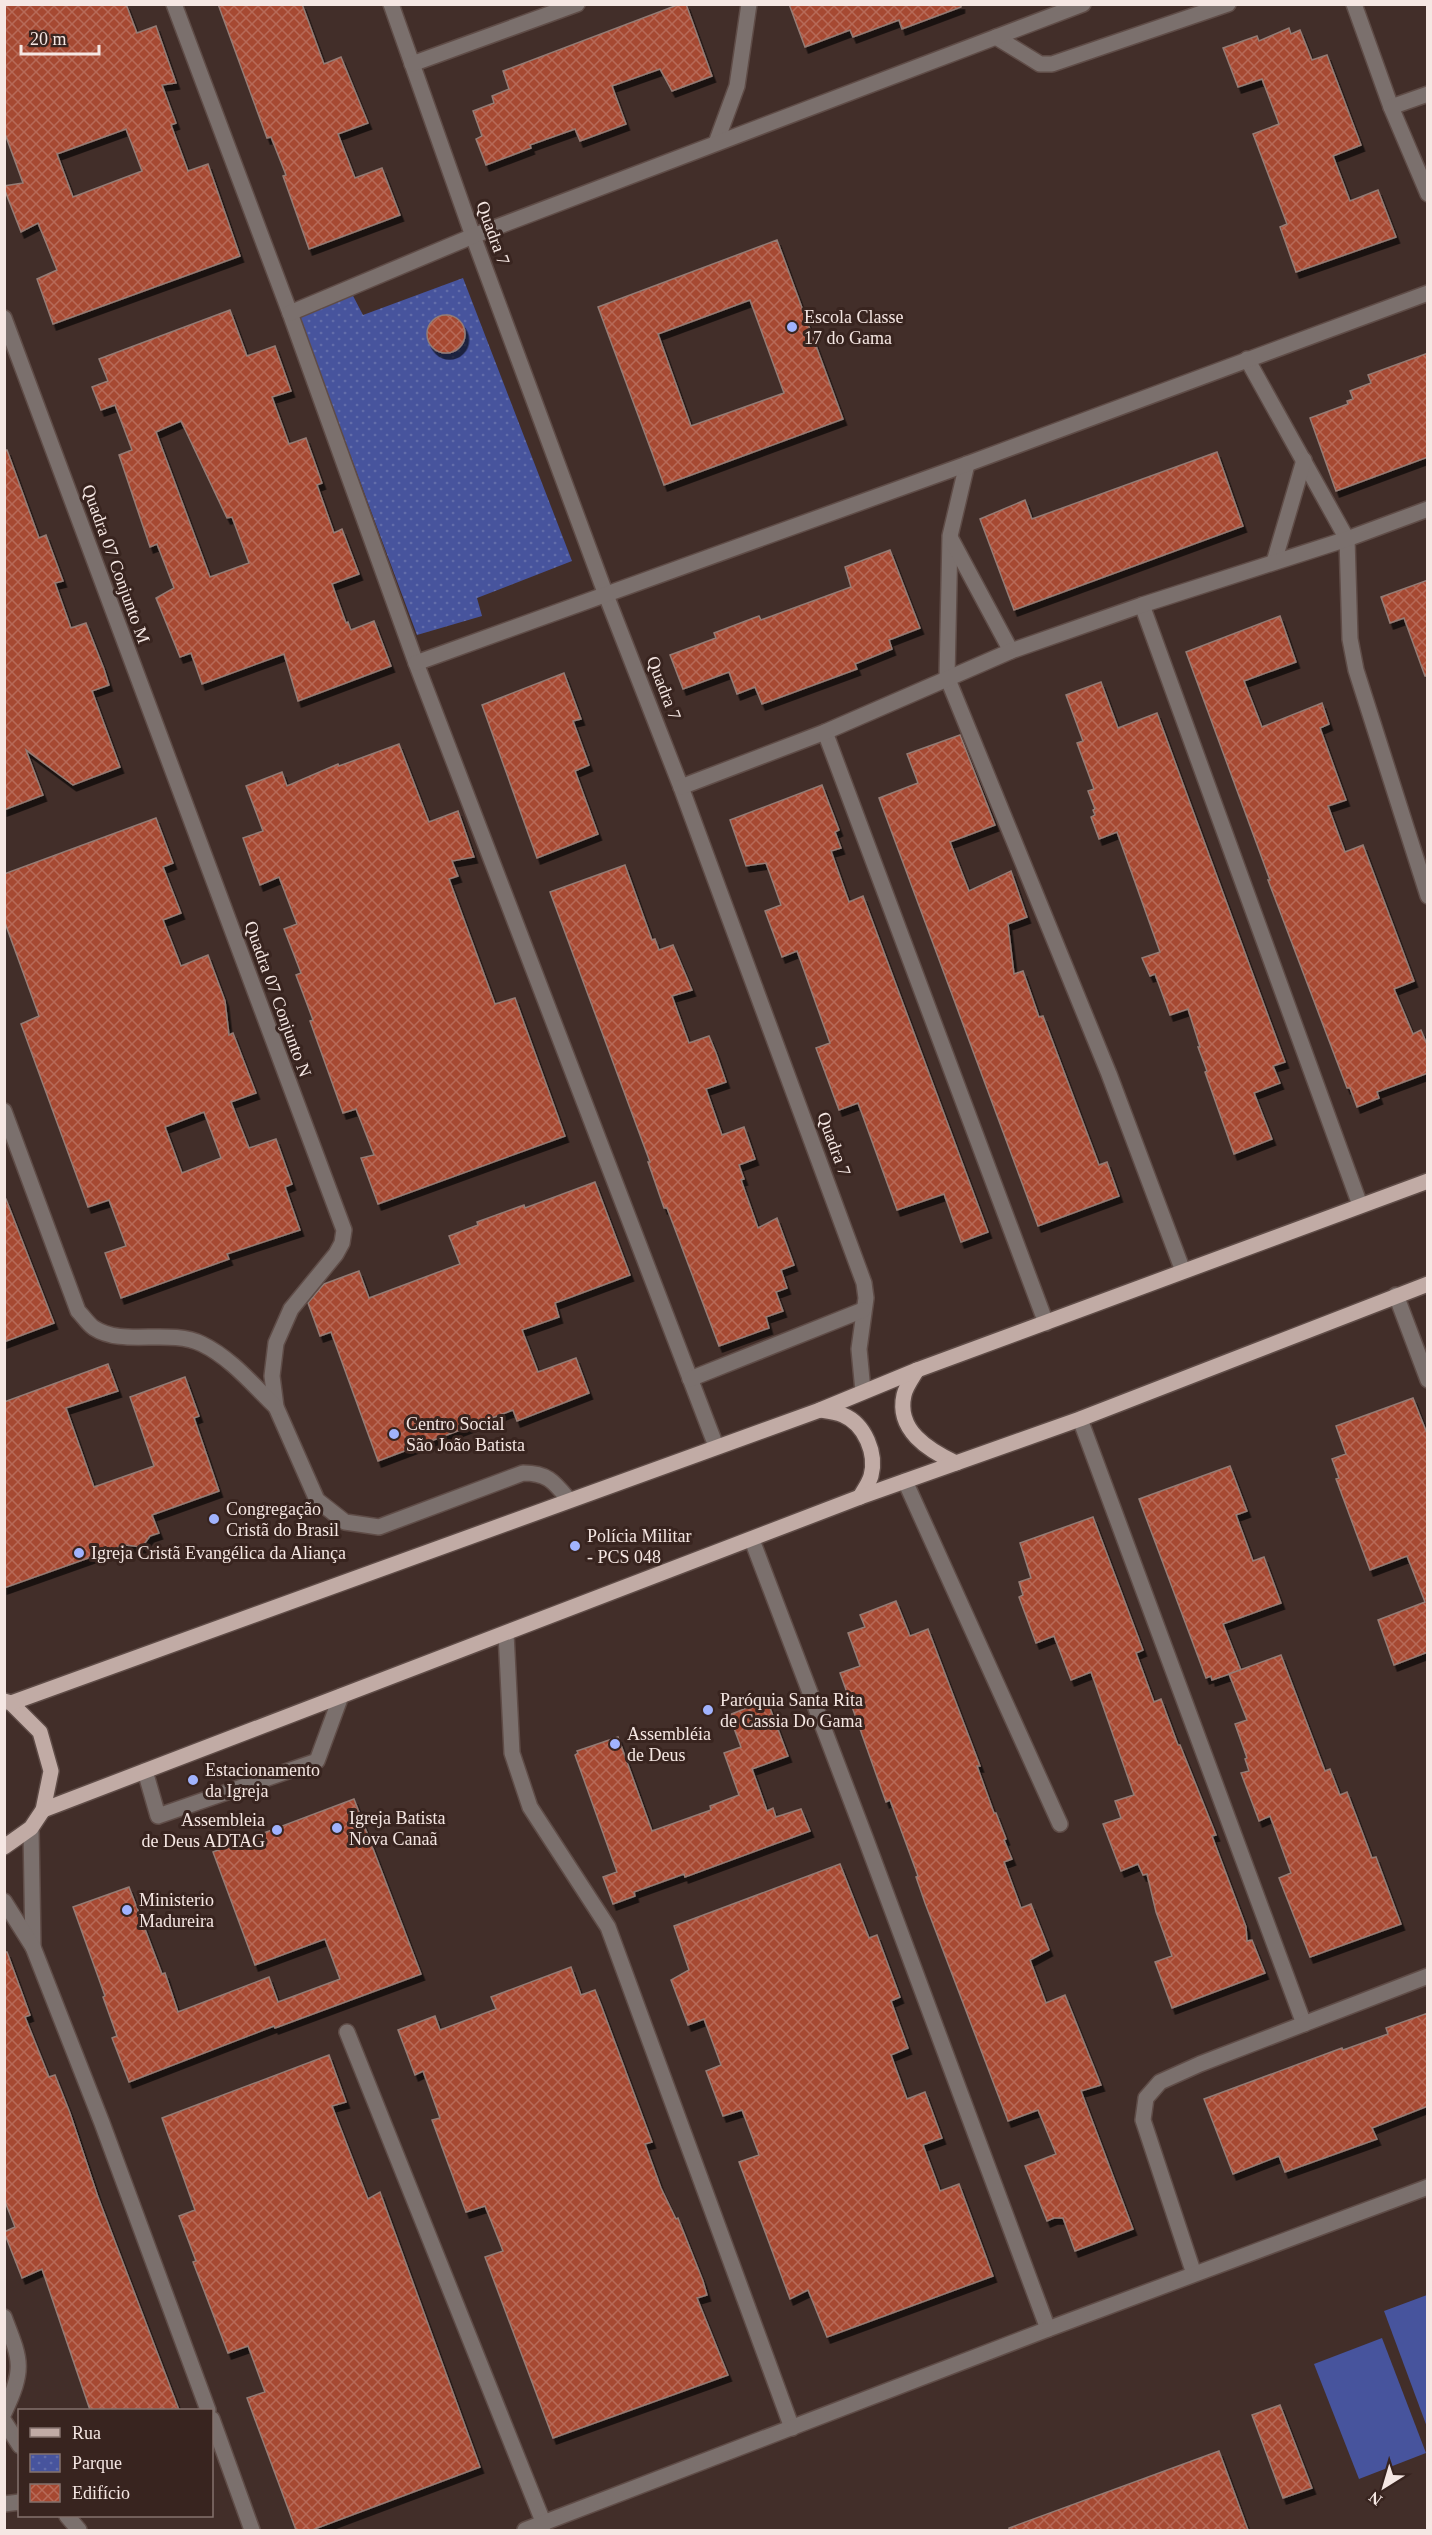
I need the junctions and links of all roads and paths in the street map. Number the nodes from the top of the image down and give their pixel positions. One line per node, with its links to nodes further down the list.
1 (174, 4): 17 (street)
2 (391, 4): 10 (street, Quadra 7)
3 (577, 4): 8 (street)
4 (749, 4): 13 (street)
5 (1083, 4): 9 (street)
6 (1227, 4): 9 (street)
7 (1354, 4): 12 (street)
8 (554, 8): 10 (street)
9 (996, 37): 13 (street)
10 (412, 64): 15 (street, Quadra 7)
11 (1428, 94): 12 (street)
12 (1391, 107): 14 (street)
13 (717, 143): 15 (street)
14 (1428, 194)
15 (473, 236): 17 (street); 26 (street, Quadra 7)
16 (1428, 293): 19 (street)
17 (290, 313): 29 (street)
18 (4, 318): 32 (street, Quadra 07 Conjunto M)
19 (1248, 359): 20 (street); 21 (street)
20 (1304, 460): 24 (street); 25 (street)
21 (967, 464): 23 (street); 26 (street)
22 (1428, 509): 24 (street)
23 (950, 536): 28 (street); 30 (street)
24 (1347, 539): 25 (street); 34 (street)
25 (1274, 562): 27 (street)
26 (606, 595): 29 (street); 33 (street, Quadra 7)
27 (1143, 605): 28 (street); 37 (street)
28 (1011, 651): 30 (street)
29 (416, 663): 44 (street)
30 (947, 677): 31 (street); 38 (street)
31 (825, 732): 33 (street); 42 (street)
32 (177, 782): 47 (street, Quadra 07 Conjunto N)
33 (681, 787): 41 (street, Quadra 7)
34 (1428, 896)
35 (4, 1111): 47 (street)
36 (1428, 1181): 37 (main road)
37 (1360, 1205): 38 (main road)
38 (1182, 1271): 42 (main road)
39 (1428, 1284): 40 (main road)
40 (1396, 1295): 45 (street); 49 (main road)
41 (863, 1310): 44 (street); 46 (street, Quadra 7)
42 (1046, 1323): 43 (main road)
43 (917, 1370): 46 (main road); 51 (main road)
44 (690, 1379): 50 (street)
45 (1428, 1380)
46 (863, 1390): 48 (main road)
47 (276, 1407): 54 (street)
48 (820, 1410): 50 (main road); 53 (main road)
49 (1080, 1419): 51 (main road); 67 (street)
50 (716, 1446): 54 (main road)
51 (956, 1463): 52 (main road)
52 (905, 1481): 53 (main road); 61 (street)
53 (860, 1497): 55 (main road)
54 (569, 1500): 58 (main road)
55 (752, 1540): 56 (main road); 72 (street)
56 (506, 1633): 57 (main road); 77 (street)
57 (341, 1696): 59 (main road); 59 (street)
58 (8, 1702): 60 (main road)
59 (145, 1771): 60 (main road)
60 (43, 1810): 62 (main road)
61 (1060, 1824)
62 (31, 1828): 63 (main road); 65 (street)
63 (4, 1847)
64 (4, 1900): 65 (street)
65 (33, 1947): 73 (street)
66 (1428, 1976): 67 (street)
67 (1304, 2024): 70 (street)
68 (347, 2032): 80 (street)
69 (1428, 2187): 70 (street)
70 (1194, 2274): 72 (street)
71 (4, 2317): 74 (street)
72 (1047, 2329): 77 (street)
73 (208, 2409)
74 (4, 2413)
75 (4, 2421): 78 (street)
76 (213, 2422): 82 (street)
77 (792, 2428): 80 (street)
78 (18, 2443)
79 (69, 2517): 81 (street)
80 (544, 2524): 83 (street)
81 (80, 2530)
82 (252, 2530)
83 (525, 2530)

